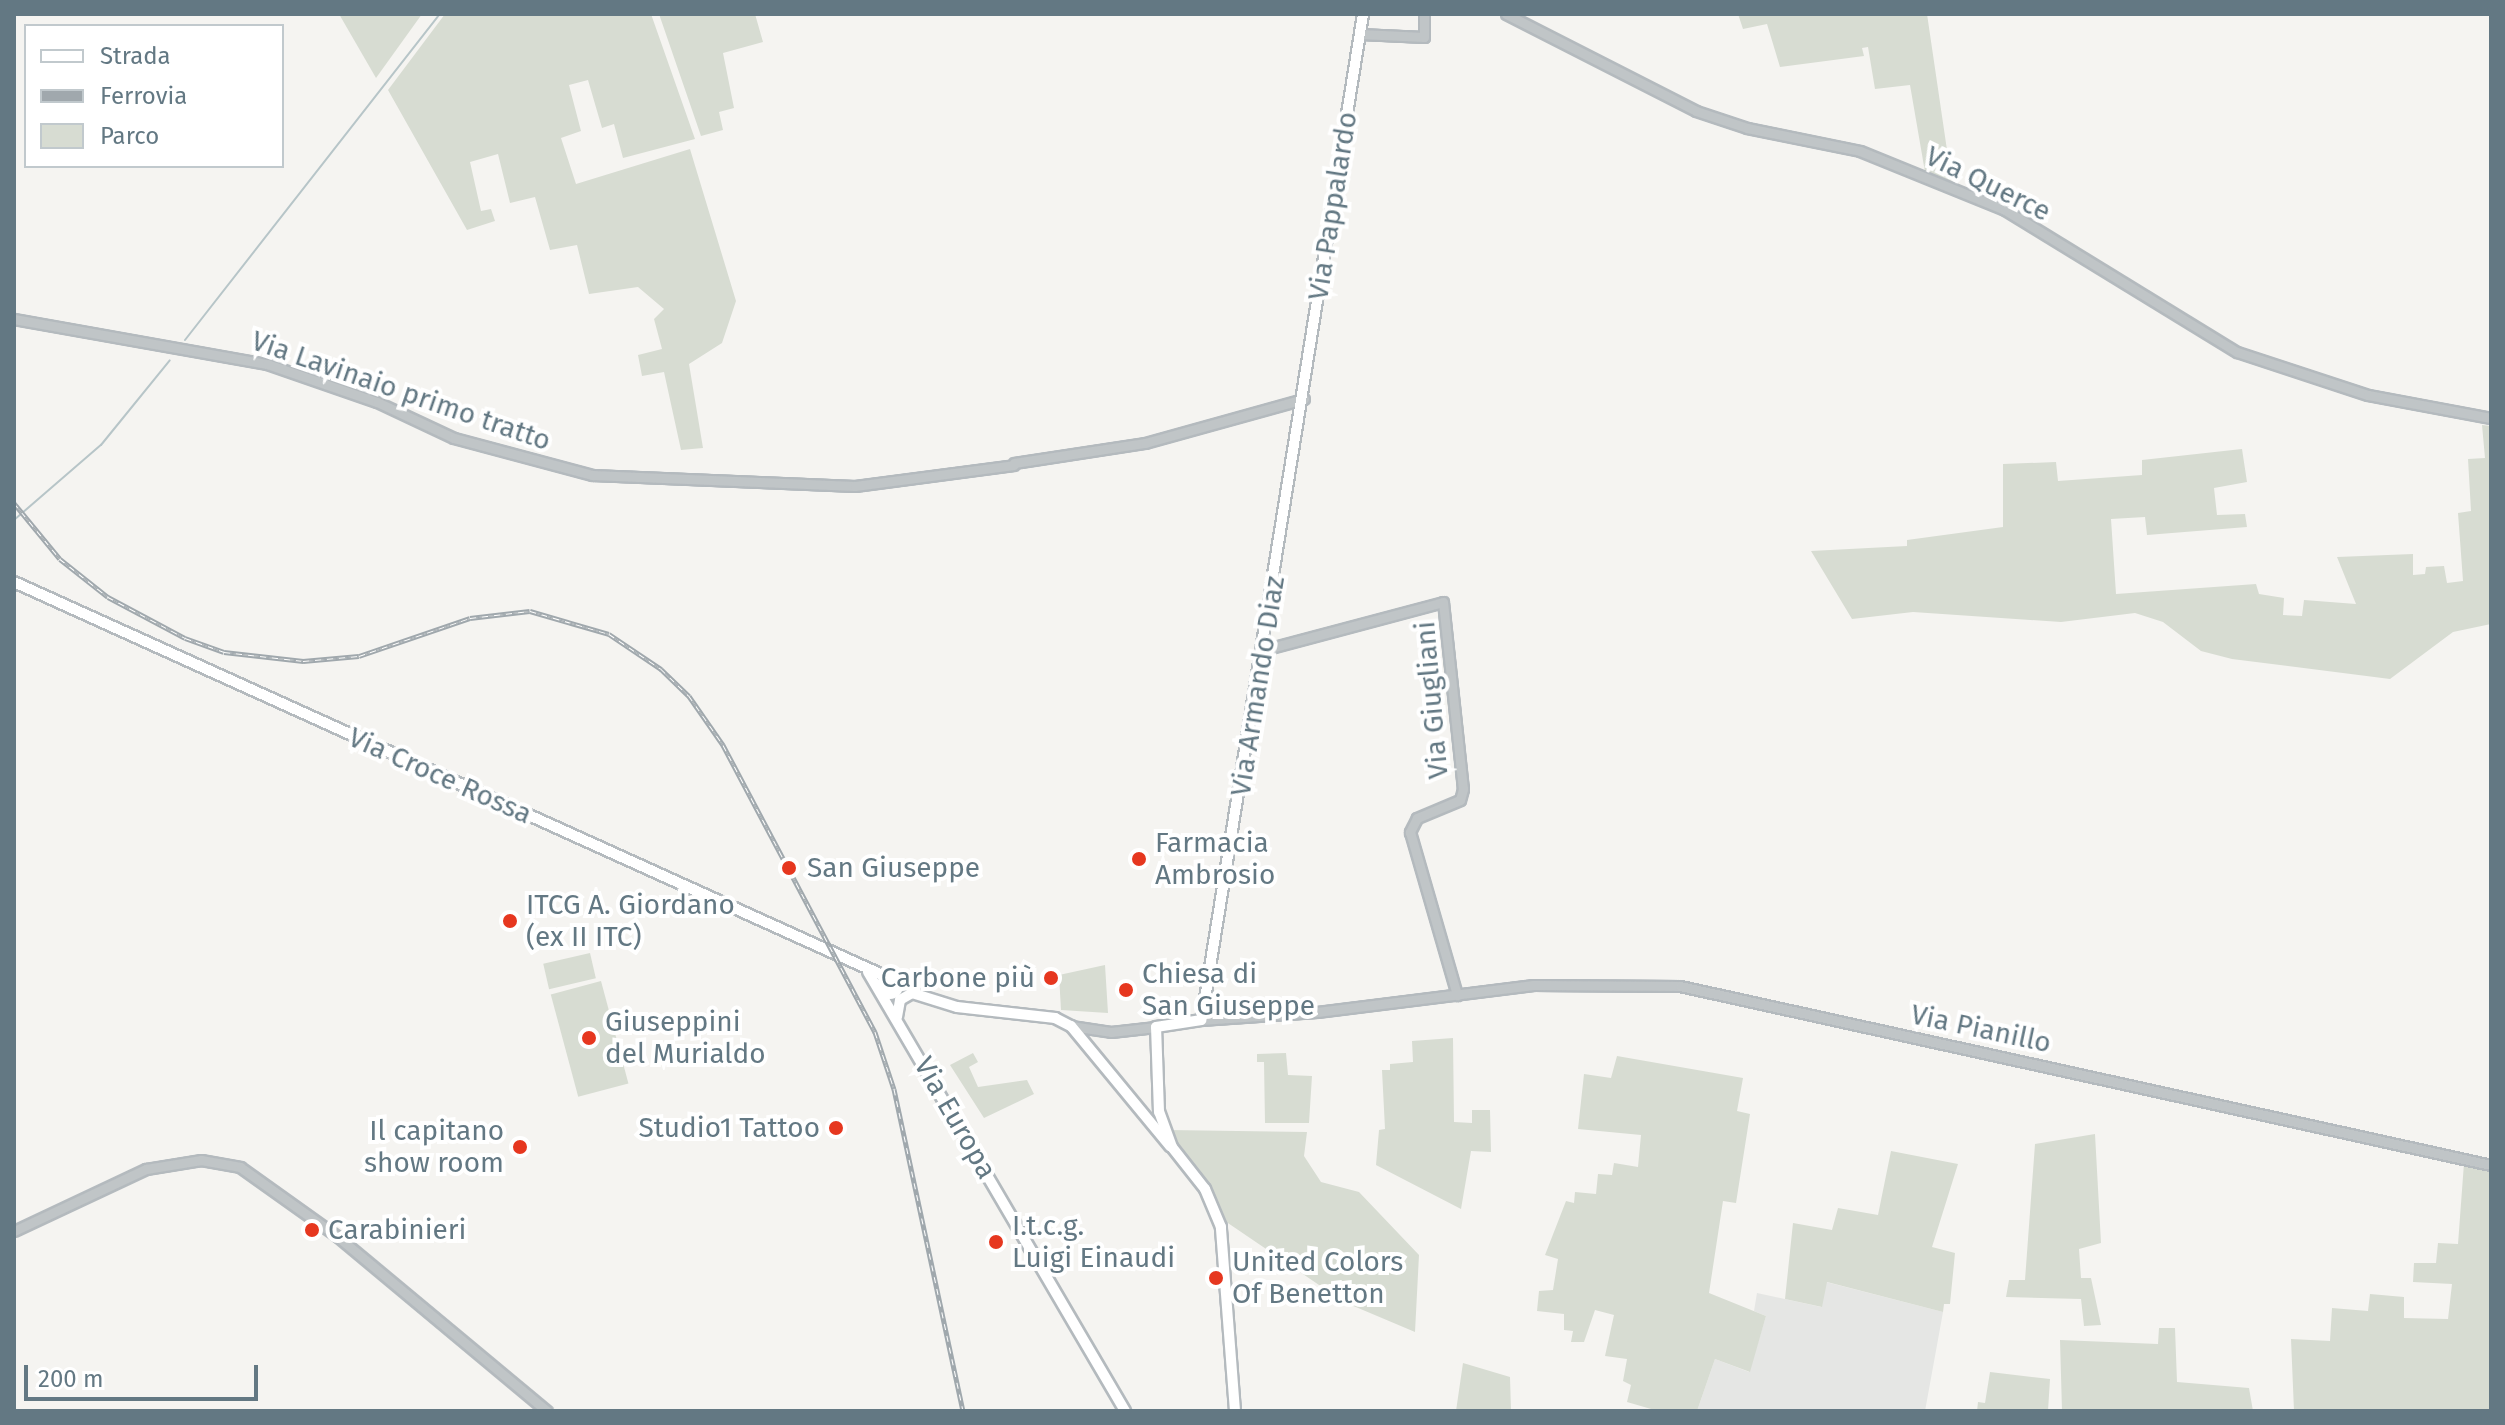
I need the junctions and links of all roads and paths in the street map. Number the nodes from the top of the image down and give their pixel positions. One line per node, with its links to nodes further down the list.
1 (1363, 14): 4 (main road, Via Pappalardo)
2 (1424, 14): 4 (street)
3 (1506, 14): 7 (street, Via Querce)
4 (1360, 34): 6 (main road, Via Pappalardo)
5 (14, 319): 6 (street, Via Lavinaio primo tratto)
6 (1304, 399): 9 (main road, Via Armando Diaz)
7 (2491, 418)
8 (14, 582): 10 (main road, Via Croce Rossa)
9 (1263, 650): 13 (street, Via Giugliani); 16 (main road, Via Armando Diaz)
10 (867, 970): 11 (main road, Via Croce Rossa); 12 (main road, Via Croce Rossa)
11 (892, 979): 12 (main road); 14 (main road, Via Croce Rossa)
12 (883, 990): 15 (main road, Via Europa)
13 (1457, 995): 16 (street, Via Pianillo); 20 (street, Via Pianillo)
14 (937, 1001): 15 (main road); 17 (main road)
15 (897, 1018): 23 (main road, Via Europa)
16 (1201, 1020): 18 (main road)
17 (1071, 1026): 18 (street); 19 (main road)
18 (1156, 1027): 19 (main road)
19 (1172, 1147): 24 (main road)
20 (2491, 1165)
21 (14, 1231): 22 (street)
22 (547, 1411)
23 (1125, 1411)
24 (1235, 1411)

